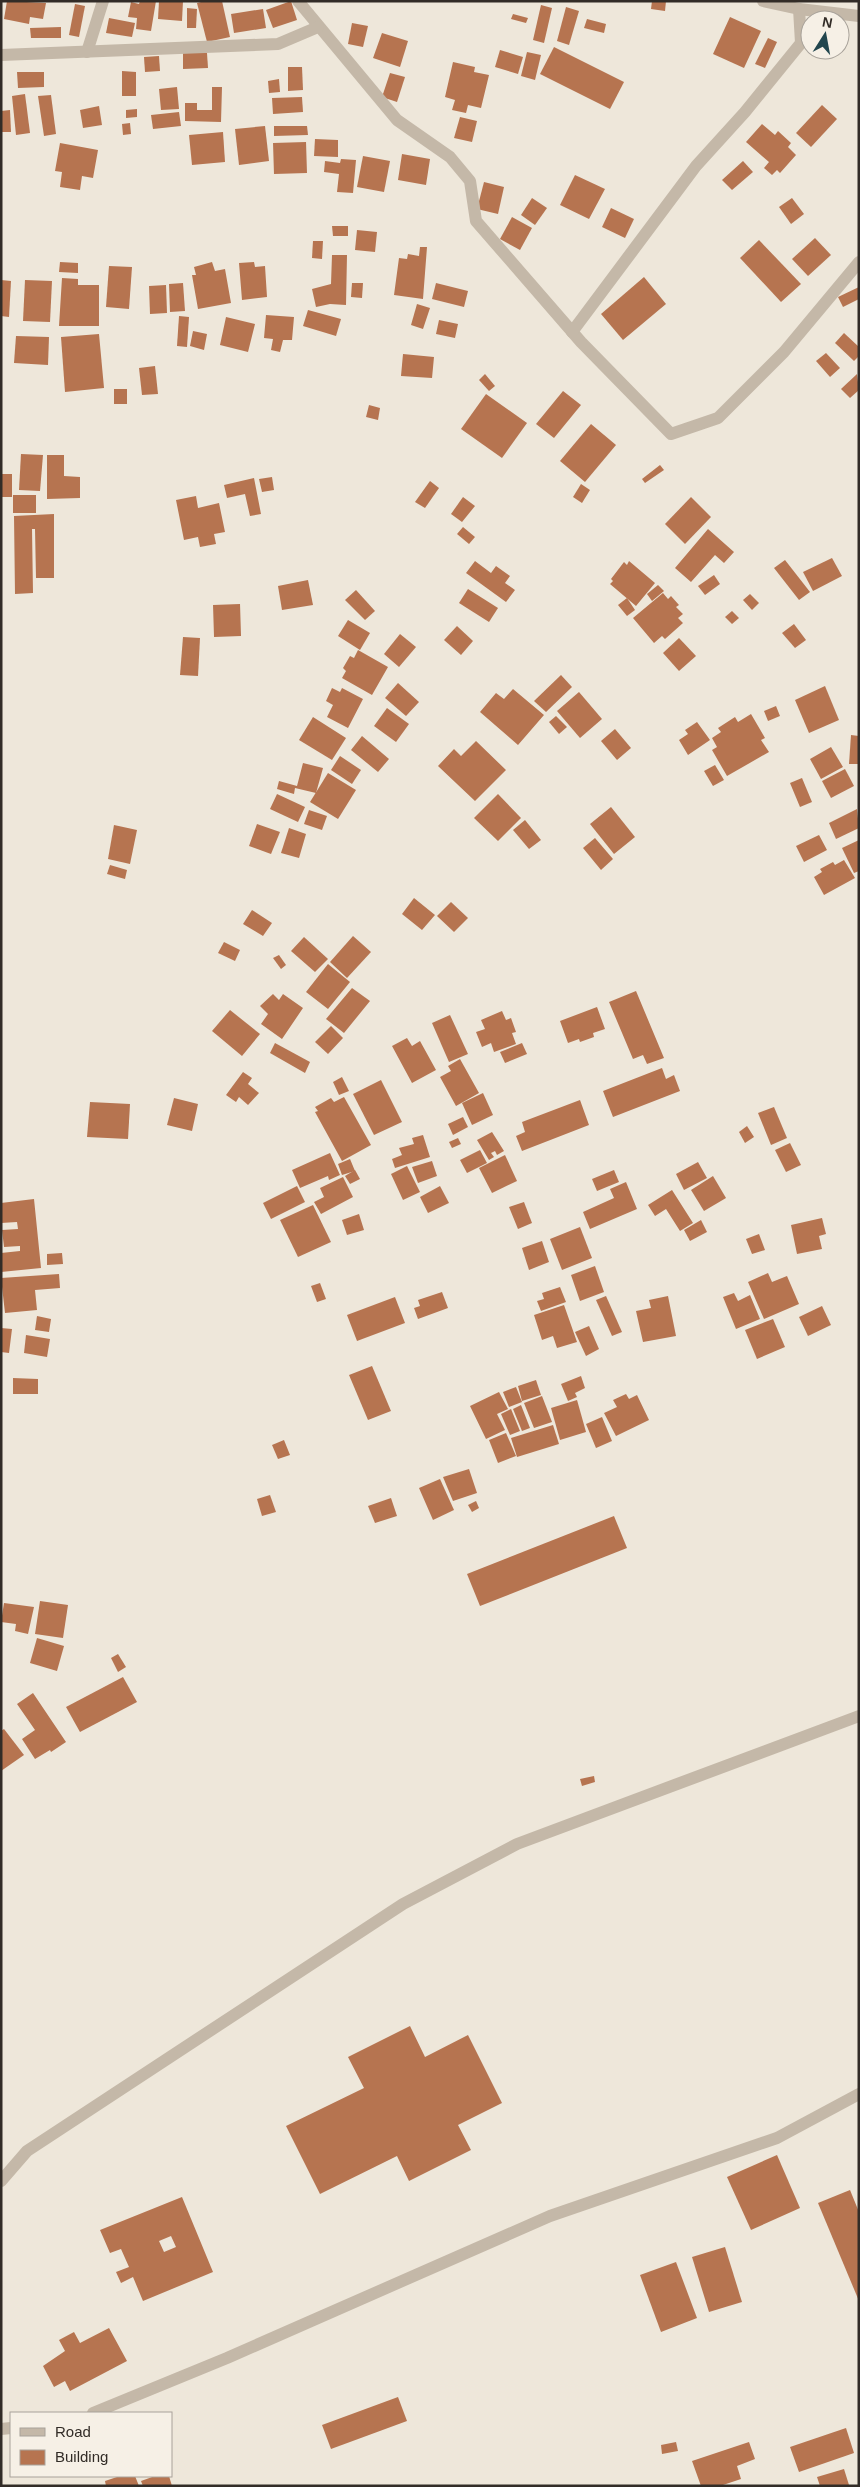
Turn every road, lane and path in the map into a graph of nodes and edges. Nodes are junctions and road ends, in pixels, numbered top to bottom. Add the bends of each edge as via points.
1 (103, 1) edge
2 (298, 1) edge
3 (763, 1) edge
4 (799, 9) junction
5 (859, 16) edge
6 (318, 27) junction
7 (87, 52) junction
8 (1, 55) edge
9 (859, 262) edge
10 (572, 332) junction
11 (859, 1716) edge
12 (859, 2094) edge
13 (1, 2181) edge
14 (95, 2412) edge

1 - 7 street
2 - 6 street
3 - 4 street
4 - 5 street
4 - 10 street via 801,43 696,166
6 - 7 street via 278,44
6 - 10 street via 397,120 450,157 470,181 476,221
7 - 8 street
9 - 10 street via 784,352 718,418 671,434
11 - 13 street via 518,1844 403,1904 28,2152
12 - 14 street via 777,2138 550,2216 228,2358

